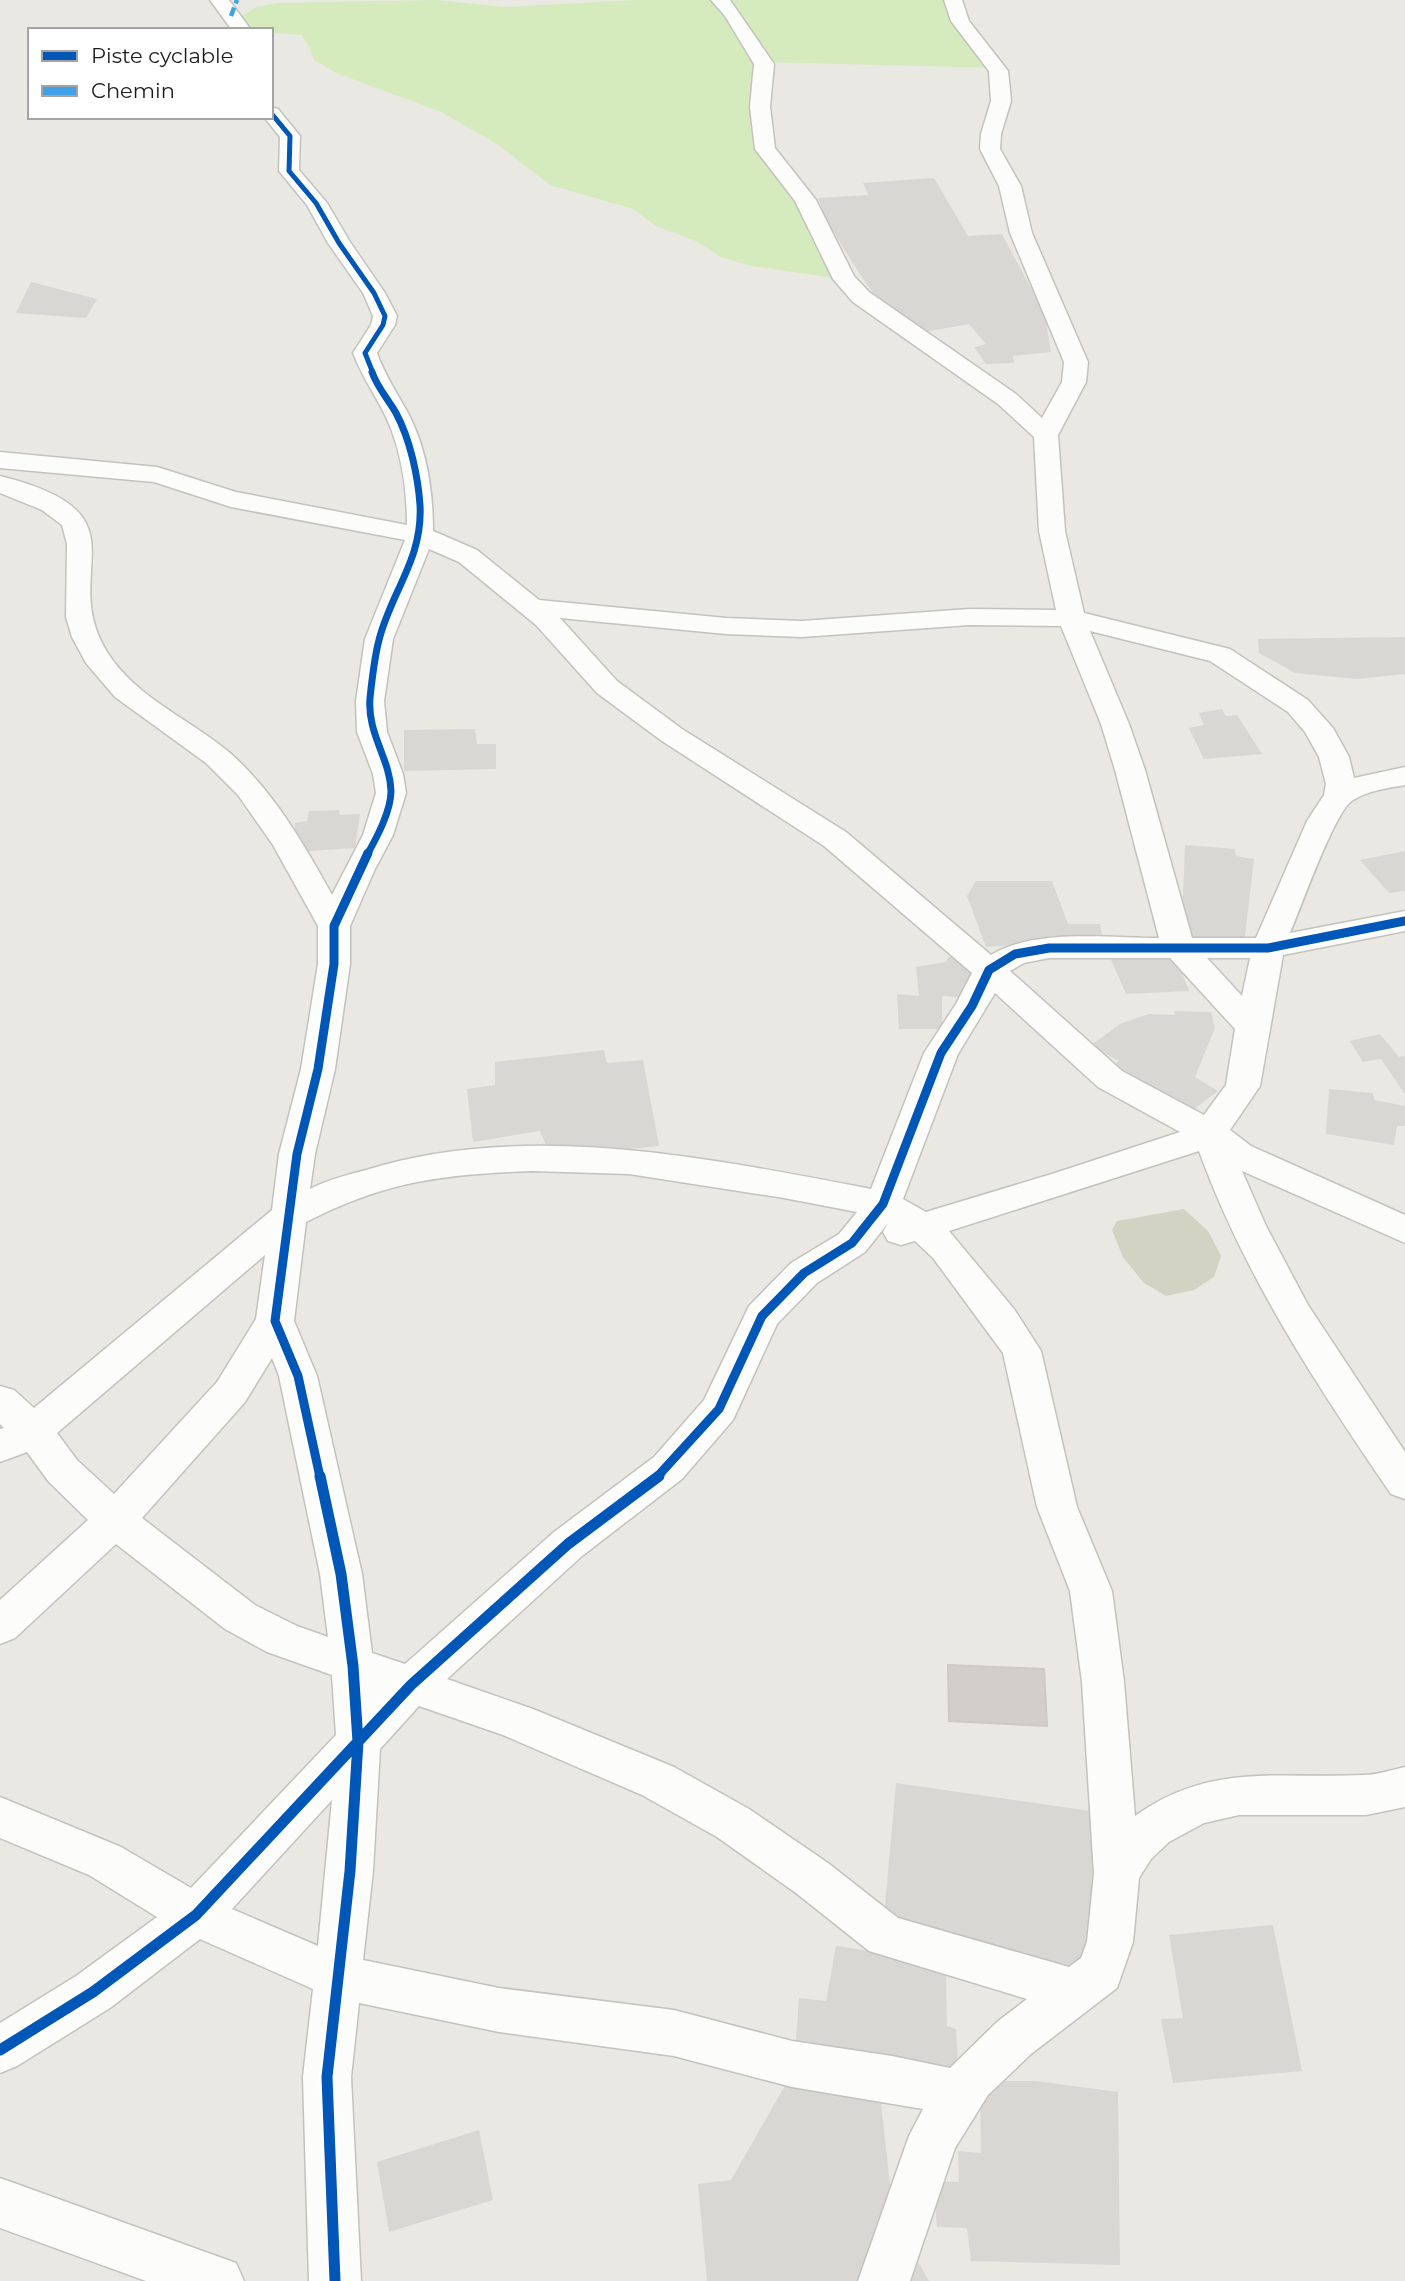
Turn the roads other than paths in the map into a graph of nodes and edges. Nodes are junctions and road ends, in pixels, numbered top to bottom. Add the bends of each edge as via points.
1 (219, 0) edge
2 (720, 0) edge
3 (953, 0) edge
4 (240, 28) edge
5 (273, 115) edge
6 (1046, 435) junction
7 (0, 460) edge
8 (0, 484) edge
9 (420, 535) junction
10 (533, 608) junction
11 (1071, 618) junction
12 (1405, 776) edge
13 (1339, 795) junction
14 (1405, 921) edge
15 (334, 926) junction
16 (1178, 947) junction
17 (1268, 948) junction
18 (989, 970) junction
19 (1254, 1029) junction
20 (1210, 1133) junction
21 (883, 1204) junction
22 (288, 1216) junction
23 (919, 1224) junction
24 (1405, 1230) edge
25 (852, 1243) junction
26 (275, 1321) junction
27 (0, 1401) edge
28 (17, 1439) edge
29 (1405, 1483) edge
30 (116, 1520) junction
31 (0, 1626) edge
32 (353, 1666) junction
33 (411, 1685) junction
34 (358, 1742) junction
35 (1405, 1787) edge
36 (0, 1817) edge
37 (1117, 1874) junction
38 (196, 1915) junction
39 (338, 1977) junction
40 (1075, 1991) junction
41 (0, 2050) edge
42 (961, 2094) junction
43 (0, 2203) edge
44 (218, 2281) edge
45 (335, 2281) edge
46 (884, 2281) edge

1 - 4 street
2 - 6 street via 764,64 763,144 805,201 844,279 861,297 1007,399
3 - 6 street via 961,22 998,71 1003,94 988,142 1010,186 1021,233 1076,362 1074,382
5 - 9 street via 290,136 289,171 316,203 385,316 365,354 408,442 420,503
6 - 11 street via 1052,530
7 - 9 street via 157,475 231,499
8 - 15 street via 69,516 78,533 78,604 83,634 96,658 118,685 219,759 255,794
9 - 10 street via 468,556
9 - 15 street via 379,639 370,701 372,732 388,774 388,808
10 - 11 street via 789,628 969,617
10 - 18 street via 607,687 672,735 835,839
11 - 13 street via 1197,648 1240,665 1298,706 1318,728 1334,757
11 - 16 street via 1130,770
12 - 13 street
13 - 17 street via 1322,821
14 - 17 street
15 - 22 street via 334,964 320,1056
16 - 17 street
16 - 18 street via 1049,948 1015,954
16 - 19 street
17 - 19 street
18 - 20 street via 1110,1079
18 - 21 street via 941,1053
19 - 20 street via 1243,1086
20 - 23 street via 1068,1182
20 - 24 street via 1239,1155
20 - 29 street via 1227,1183 1312,1347
21 - 22 street via 629,1162 532,1159 462,1161 399,1172 332,1193
21 - 23 street
21 - 25 street
22 - 26 street
22 - 28 street
23 - 25 street
23 - 37 street via 946,1249 1022,1351 1057,1507 1091,1591 1103,1682
25 - 33 street via 804,1273 762,1316 719,1409 668,1468 568,1544
26 - 30 street via 230,1392
26 - 32 street via 298,1376 341,1574
27 - 28 street
28 - 30 street via 63,1471
30 - 31 street
30 - 32 street via 240,1617
32 - 33 street
32 - 34 street
33 - 34 street
33 - 40 street via 658,1781 733,1823 885,1936
34 - 38 street
34 - 39 street
35 - 37 street via 1366,1795 1238,1795 1195,1805 1153,1828 1135,1845
36 - 38 street via 105,1861
37 - 40 street via 1110,1942 1100,1972
38 - 39 street
38 - 41 street via 93,1992
39 - 42 street via 499,2010 674,2033 792,2064
39 - 45 street via 327,2077
40 - 42 street via 988,2060
42 - 46 street via 934,2136
43 - 44 street

